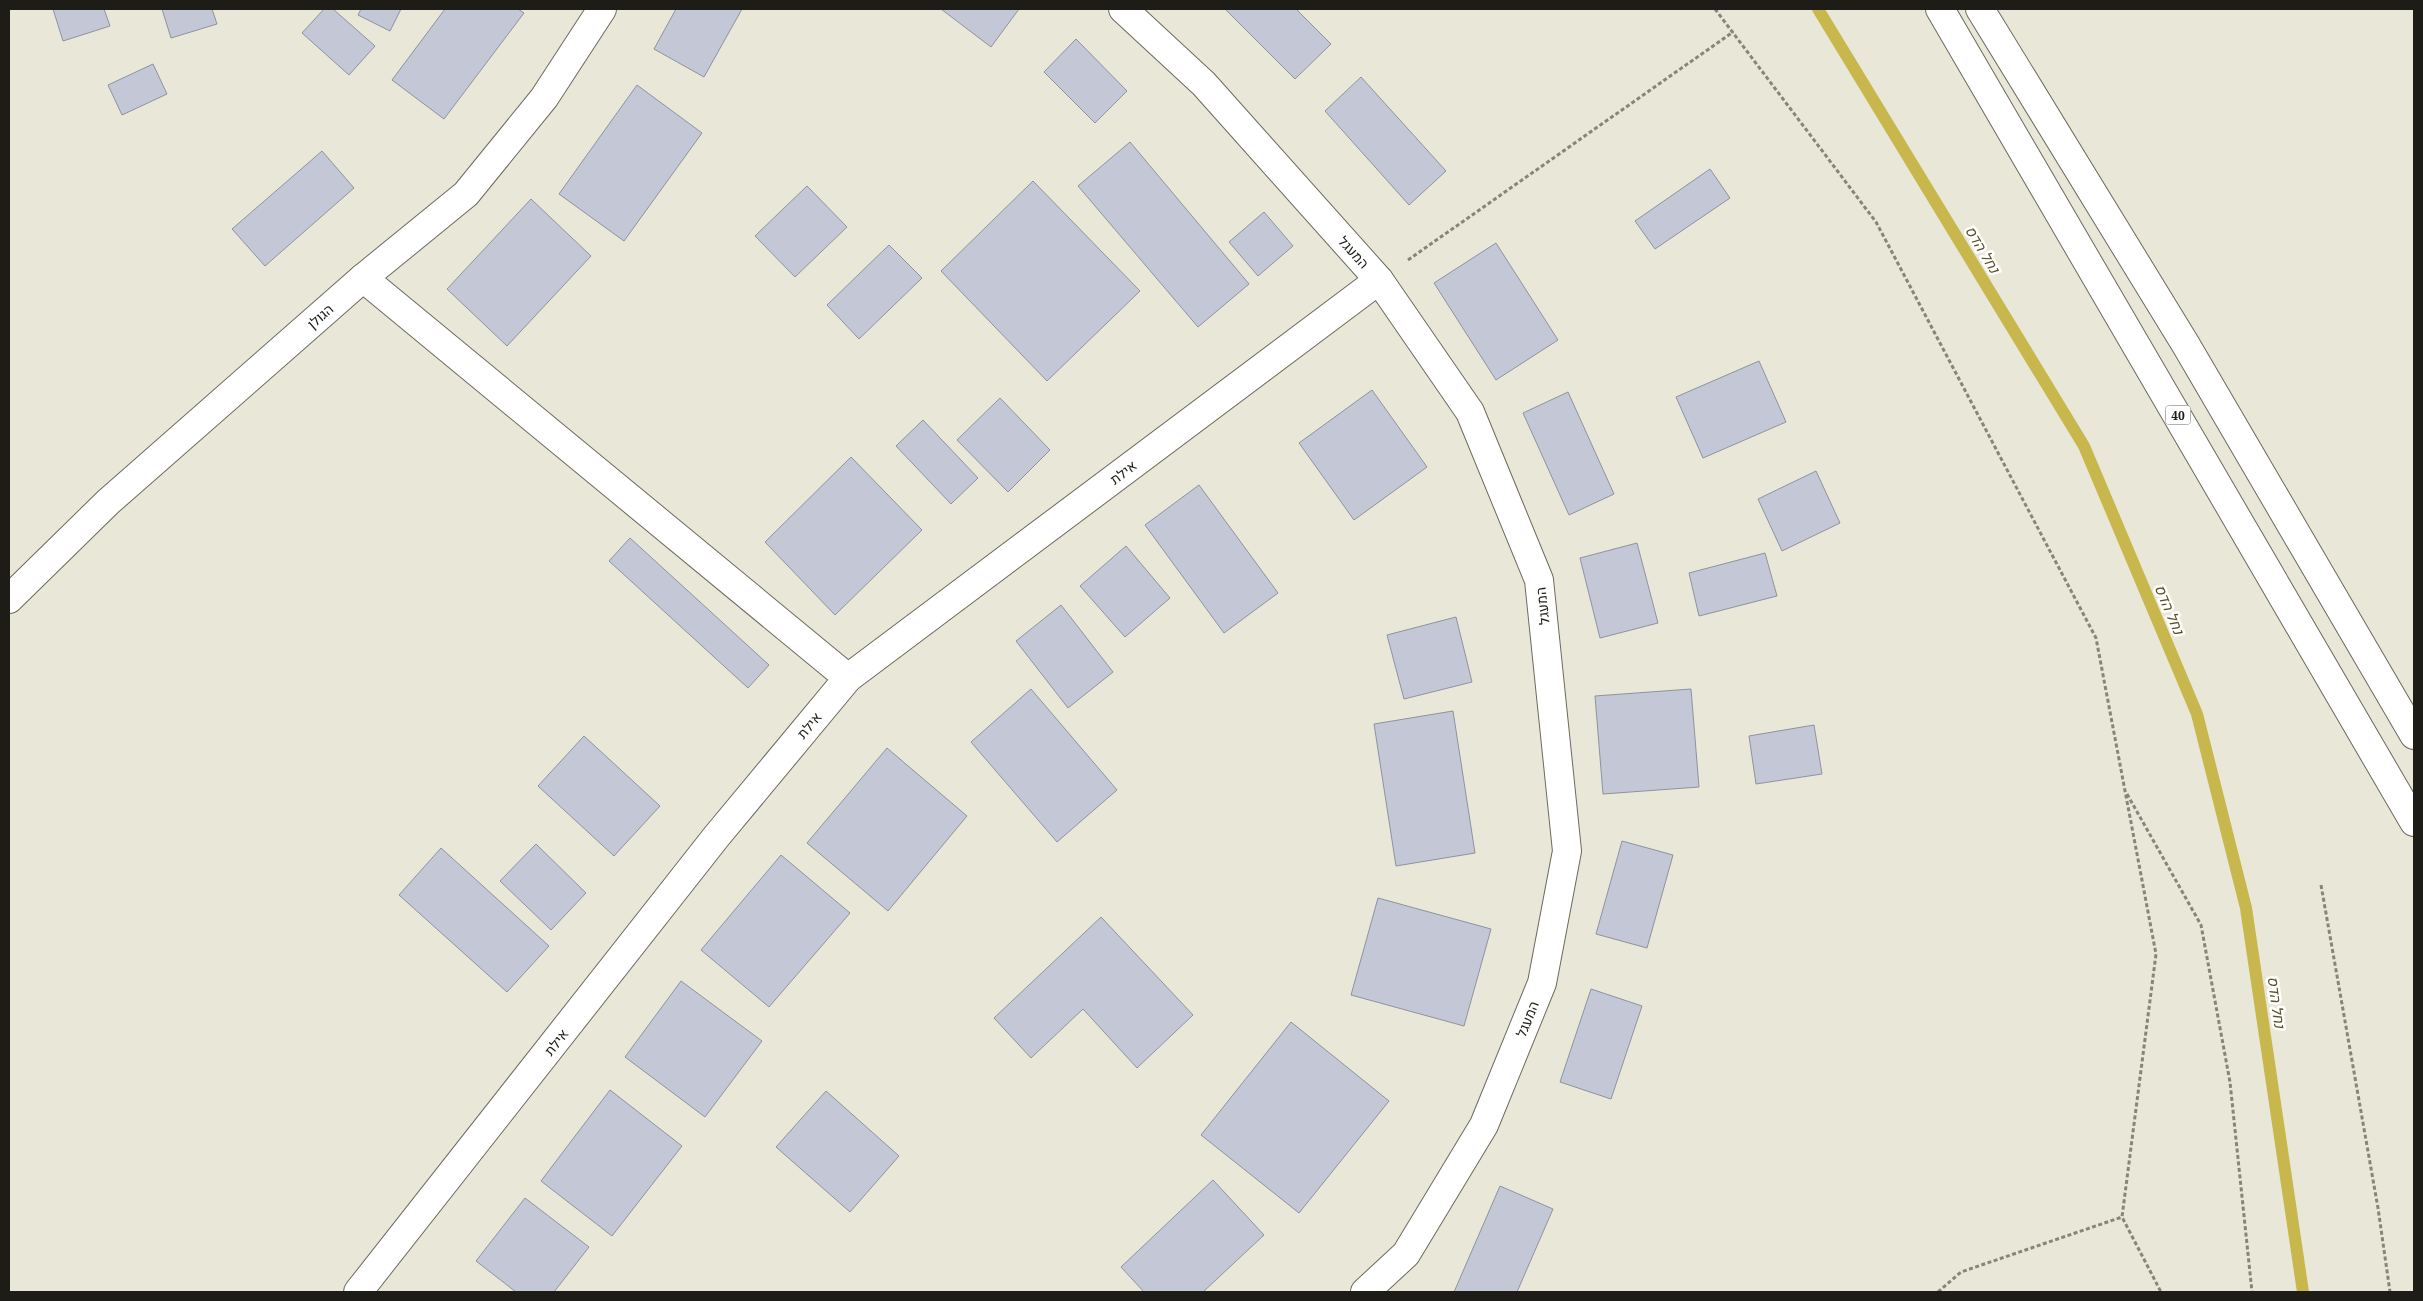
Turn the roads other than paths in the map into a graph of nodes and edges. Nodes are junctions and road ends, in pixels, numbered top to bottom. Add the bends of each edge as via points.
1 (602, 9) edge
2 (1123, 9) edge
3 (1940, 9) edge
4 (1980, 9) edge
5 (363, 278) junction
6 (1379, 280) junction
7 (9, 599) edge
8 (848, 678) junction
9 (2414, 735) edge
10 (2414, 822) edge
11 (358, 1292) edge
12 (1365, 1292) edge

1 - 5 main road, הגולן via 544,98 466,194
2 - 6 main road, המעגל via 1204,84
3 - 10 main road, 40
4 - 9 main road via 2186,345
5 - 7 main road, הגולן via 108,502
5 - 8 main road
6 - 8 main road, אילת
6 - 12 main road, המעגל via 1470,412 1539,580 1567,851 1542,983 1484,1125 1406,1254
8 - 11 main road, אילת via 716,837

